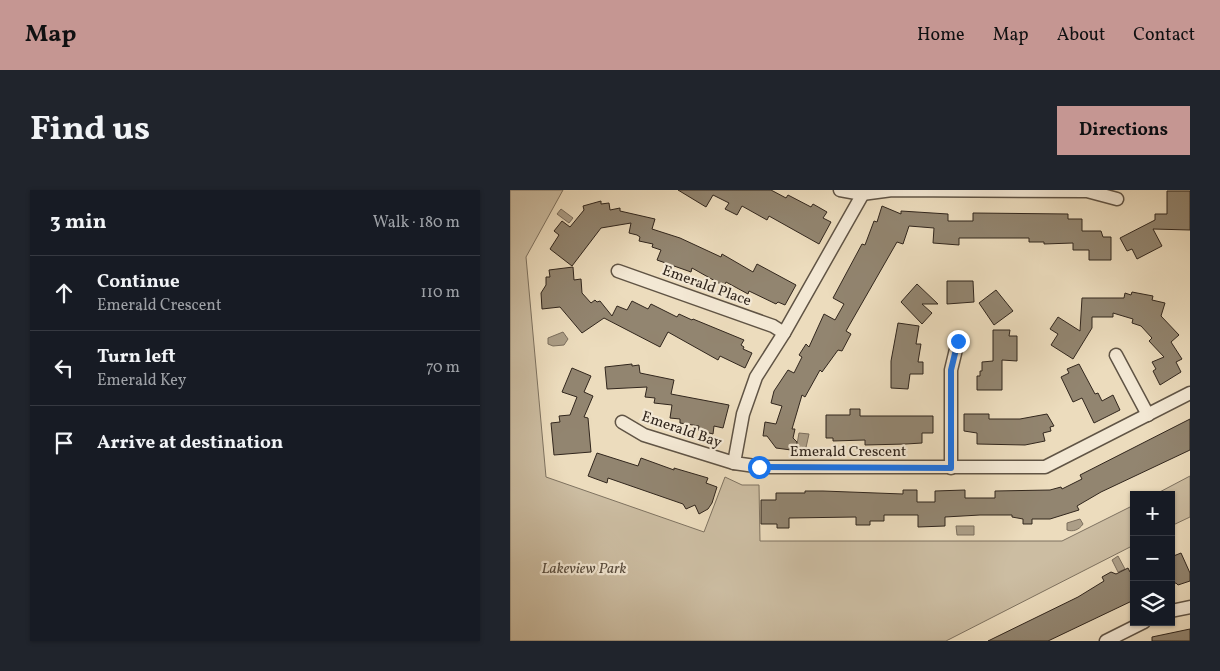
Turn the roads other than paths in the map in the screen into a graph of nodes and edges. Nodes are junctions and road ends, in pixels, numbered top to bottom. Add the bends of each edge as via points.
1 (840, 190) edge
2 (863, 192) edge
3 (1117, 199) dead end
4 (618, 270) dead end
5 (784, 333) junction
6 (958, 341) dead end
7 (1116, 354) dead end
8 (1190, 393) edge
9 (1148, 415) junction
10 (622, 422) dead end
11 (734, 463) junction
12 (951, 468) junction
13 (1190, 607) edge
14 (1175, 610) edge
15 (1136, 626) edge
16 (1106, 641) edge

1 - 2 street
2 - 3 street via 1087,191
2 - 5 street
4 - 5 street, Emerald Place via 773,326
5 - 11 street via 756,377 743,414
6 - 12 street via 951,370
7 - 9 street
8 - 9 street, Emerald Crescent
9 - 12 street, Emerald Crescent via 1046,467
10 - 11 street, Emerald Bay via 644,435
11 - 12 street, Emerald Crescent via 762,467
13 - 14 street
15 - 16 street

